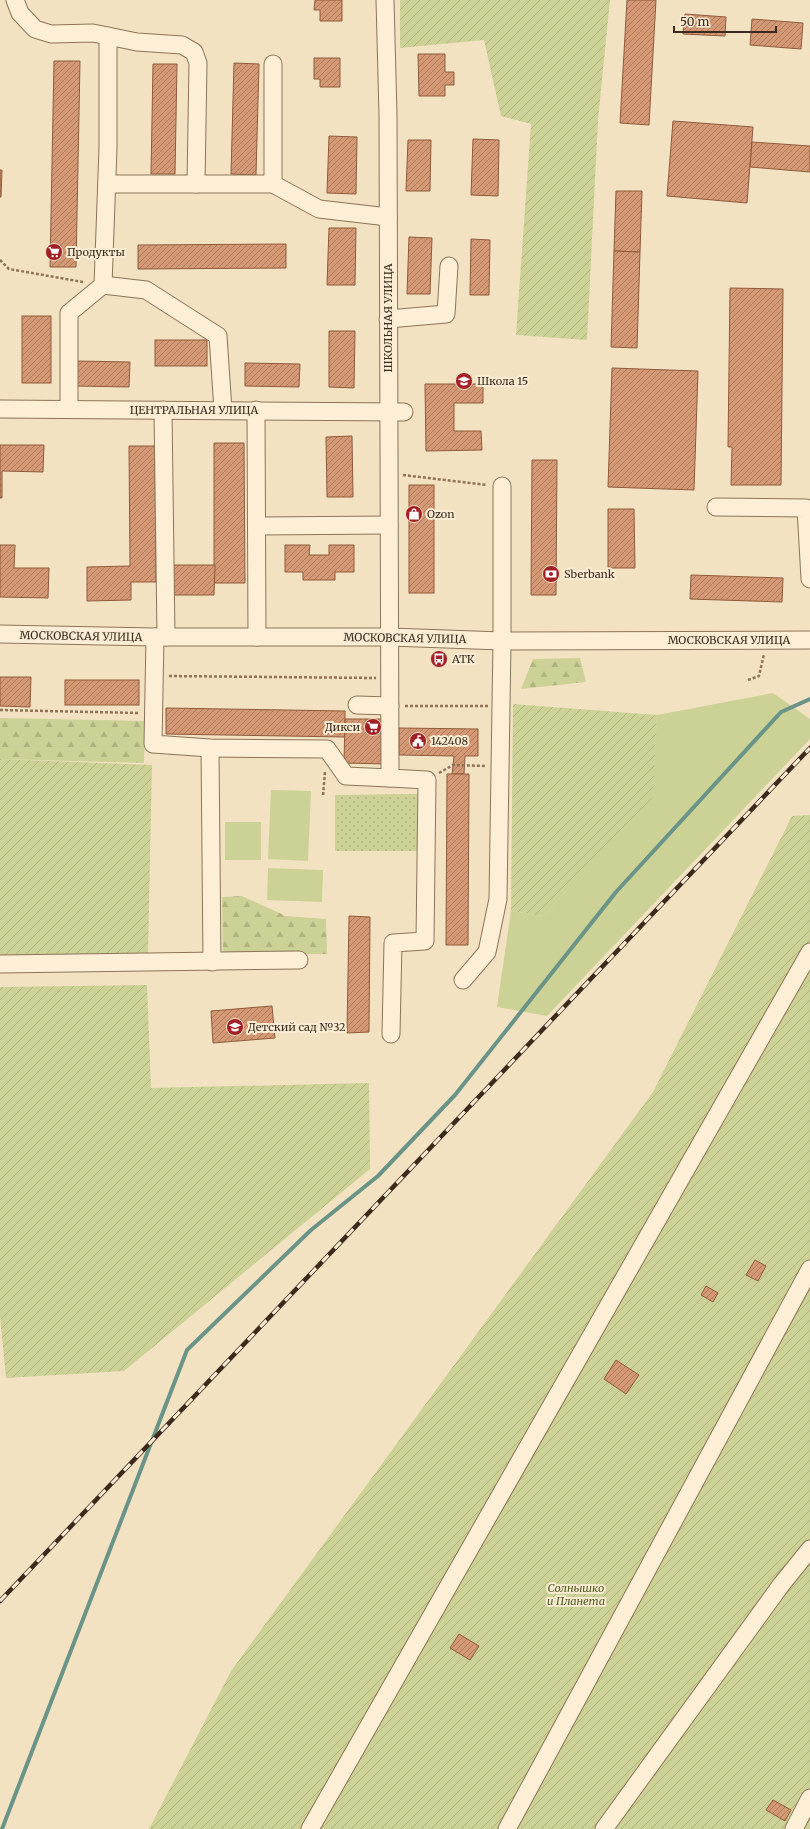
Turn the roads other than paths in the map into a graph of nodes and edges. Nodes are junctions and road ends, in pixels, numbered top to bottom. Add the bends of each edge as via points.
1 (15, 0) edge
2 (385, 0) edge
3 (108, 36) junction
4 (273, 64) dead end
5 (107, 184) junction
6 (196, 184) junction
7 (273, 184) junction
8 (388, 217) junction
9 (449, 266) dead end
10 (103, 285) junction
11 (388, 319) junction
12 (0, 409) edge
13 (69, 409) junction
14 (163, 410) junction
15 (222, 410) junction
16 (256, 410) junction
17 (396, 411) junction
18 (502, 486) road end
19 (716, 507) dead end
20 (389, 525) junction
21 (258, 526) junction
22 (810, 579) edge
23 (0, 634) edge
24 (161, 637) junction
25 (257, 637) junction
26 (390, 637) junction
27 (810, 640) edge
28 (502, 641) junction
29 (357, 705) dead end
30 (390, 706) junction
31 (210, 748) junction
32 (390, 778) junction
33 (810, 952) edge
34 (299, 960) dead end
35 (212, 962) junction
36 (0, 964) edge
37 (463, 980) dead end
38 (392, 1034) dead end
39 (810, 1269) edge
40 (810, 1549) edge
41 (810, 1798) edge
42 (310, 1829) edge
43 (507, 1829) edge
44 (604, 1829) edge
45 (794, 1829) edge

1 - 3 street via 20,13 36,29 51,34
2 - 8 street, ШКОЛЬНАЯ УЛИЦА
3 - 5 street
3 - 6 street via 137,42 182,45 194,52 198,63
4 - 7 street
5 - 6 street
5 - 10 street
6 - 7 street
7 - 8 street via 319,210
8 - 11 street, ШКОЛЬНАЯ УЛИЦА
9 - 11 street via 446,314
10 - 13 street via 69,313
10 - 15 street via 146,290 218,336
11 - 17 street, ШКОЛЬНАЯ УЛИЦА
12 - 13 street, ЦЕНТРАЛЬНАЯ УЛИЦА
13 - 14 street, ЦЕНТРАЛЬНАЯ УЛИЦА
14 - 15 street, ЦЕНТРАЛЬНАЯ УЛИЦА
14 - 24 street
15 - 16 street, ЦЕНТРАЛЬНАЯ УЛИЦА
16 - 17 street, ЦЕНТРАЛЬНАЯ УЛИЦА
16 - 21 street
17 - 20 street, ШКОЛЬНАЯ УЛИЦА via 389,473
18 - 28 street
19 - 22 street via 806,508
20 - 21 street
20 - 26 street, ШКОЛЬНАЯ УЛИЦА
21 - 25 street
23 - 24 street, МОСКОВСКАЯ УЛИЦА
24 - 25 street, МОСКОВСКАЯ УЛИЦА
24 - 31 street via 154,676 153,744
25 - 26 street, МОСКОВСКАЯ УЛИЦА
26 - 28 street, МОСКОВСКАЯ УЛИЦА
26 - 30 street, ШКОЛЬНАЯ УЛИЦА
27 - 28 street, МОСКОВСКАЯ УЛИЦА
28 - 37 street via 498,899 487,952
29 - 30 street
30 - 32 street, ШКОЛЬНАЯ УЛИЦА
31 - 32 street via 327,749 346,776
31 - 35 street
32 - 38 street via 427,780 425,941 394,943
33 - 42 street
34 - 35 street
35 - 36 street
39 - 43 street
40 - 44 street via 781,1585
41 - 45 street

